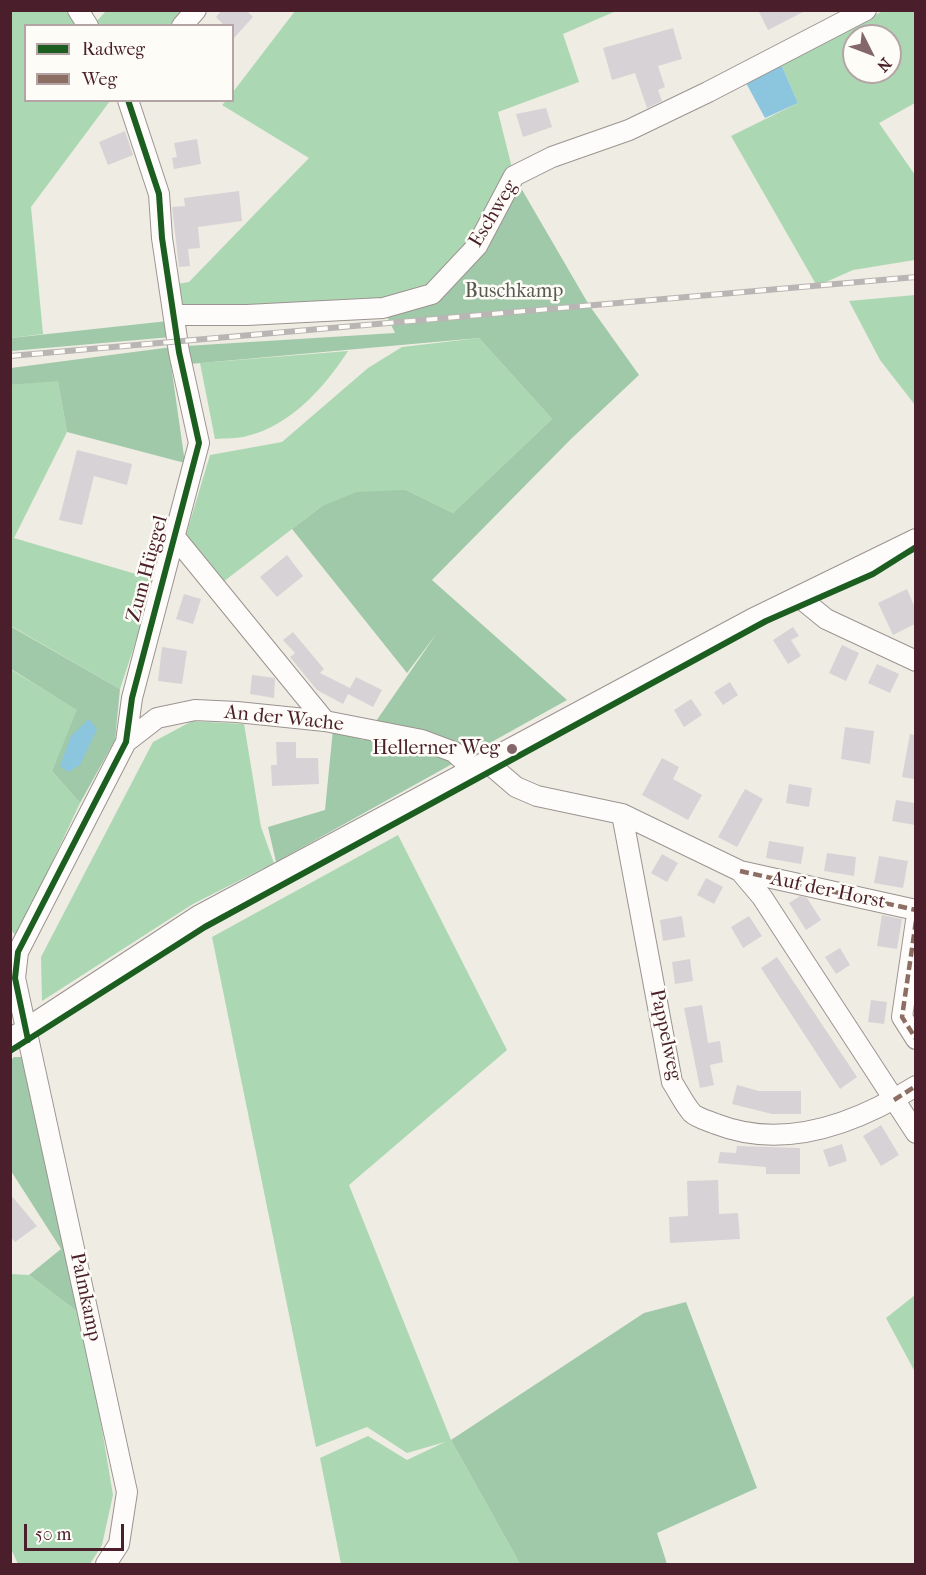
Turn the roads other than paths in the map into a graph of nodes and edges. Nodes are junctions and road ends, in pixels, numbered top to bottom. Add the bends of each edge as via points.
1 (78, 10) edge
2 (196, 10) edge
3 (866, 10) edge
4 (86, 24) edge
5 (184, 24) edge
6 (129, 102) edge
7 (175, 315) junction
8 (174, 536) junction
9 (915, 539) edge
10 (799, 597) junction
11 (915, 661) edge
12 (157, 718) joint
13 (325, 721) junction
14 (126, 742) junction
15 (481, 767) junction
16 (622, 814) junction
17 (740, 872) junction
18 (915, 910) edge
19 (915, 921) edge
20 (18, 1033) edge
21 (915, 1039) edge
22 (915, 1086) edge
23 (894, 1100) junction
24 (915, 1133) edge
25 (106, 1564) edge

1 - 4 street
2 - 5 street
3 - 7 street, Eschweg via 629,130 552,157 514,176 477,246 432,294 383,308
6 - 7 street, Zum Hüggel via 159,194
7 - 8 street, Zum Hüggel via 199,443
8 - 13 street, Zum Hüggel
8 - 14 street, Zum Hüggel via 132,698
9 - 10 street
10 - 11 street via 826,619
10 - 15 street
12 - 13 street, An der Wache via 195,710
12 - 14 street, Zum Hüggel
13 - 15 street, An der Wache via 422,740
14 - 20 street, Zum Hüggel via 18,951
15 - 16 street via 537,796
15 - 20 street via 198,916
16 - 17 street
16 - 23 street, Pappelweg via 672,1082 693,1114 729,1128 779,1134 815,1132 856,1119
17 - 18 street, Auf der Horst
17 - 23 street via 762,897
19 - 21 street via 902,1017
20 - 25 street, Palmkamp via 127,1492 118,1544
22 - 23 street, Pappelweg
23 - 24 street

